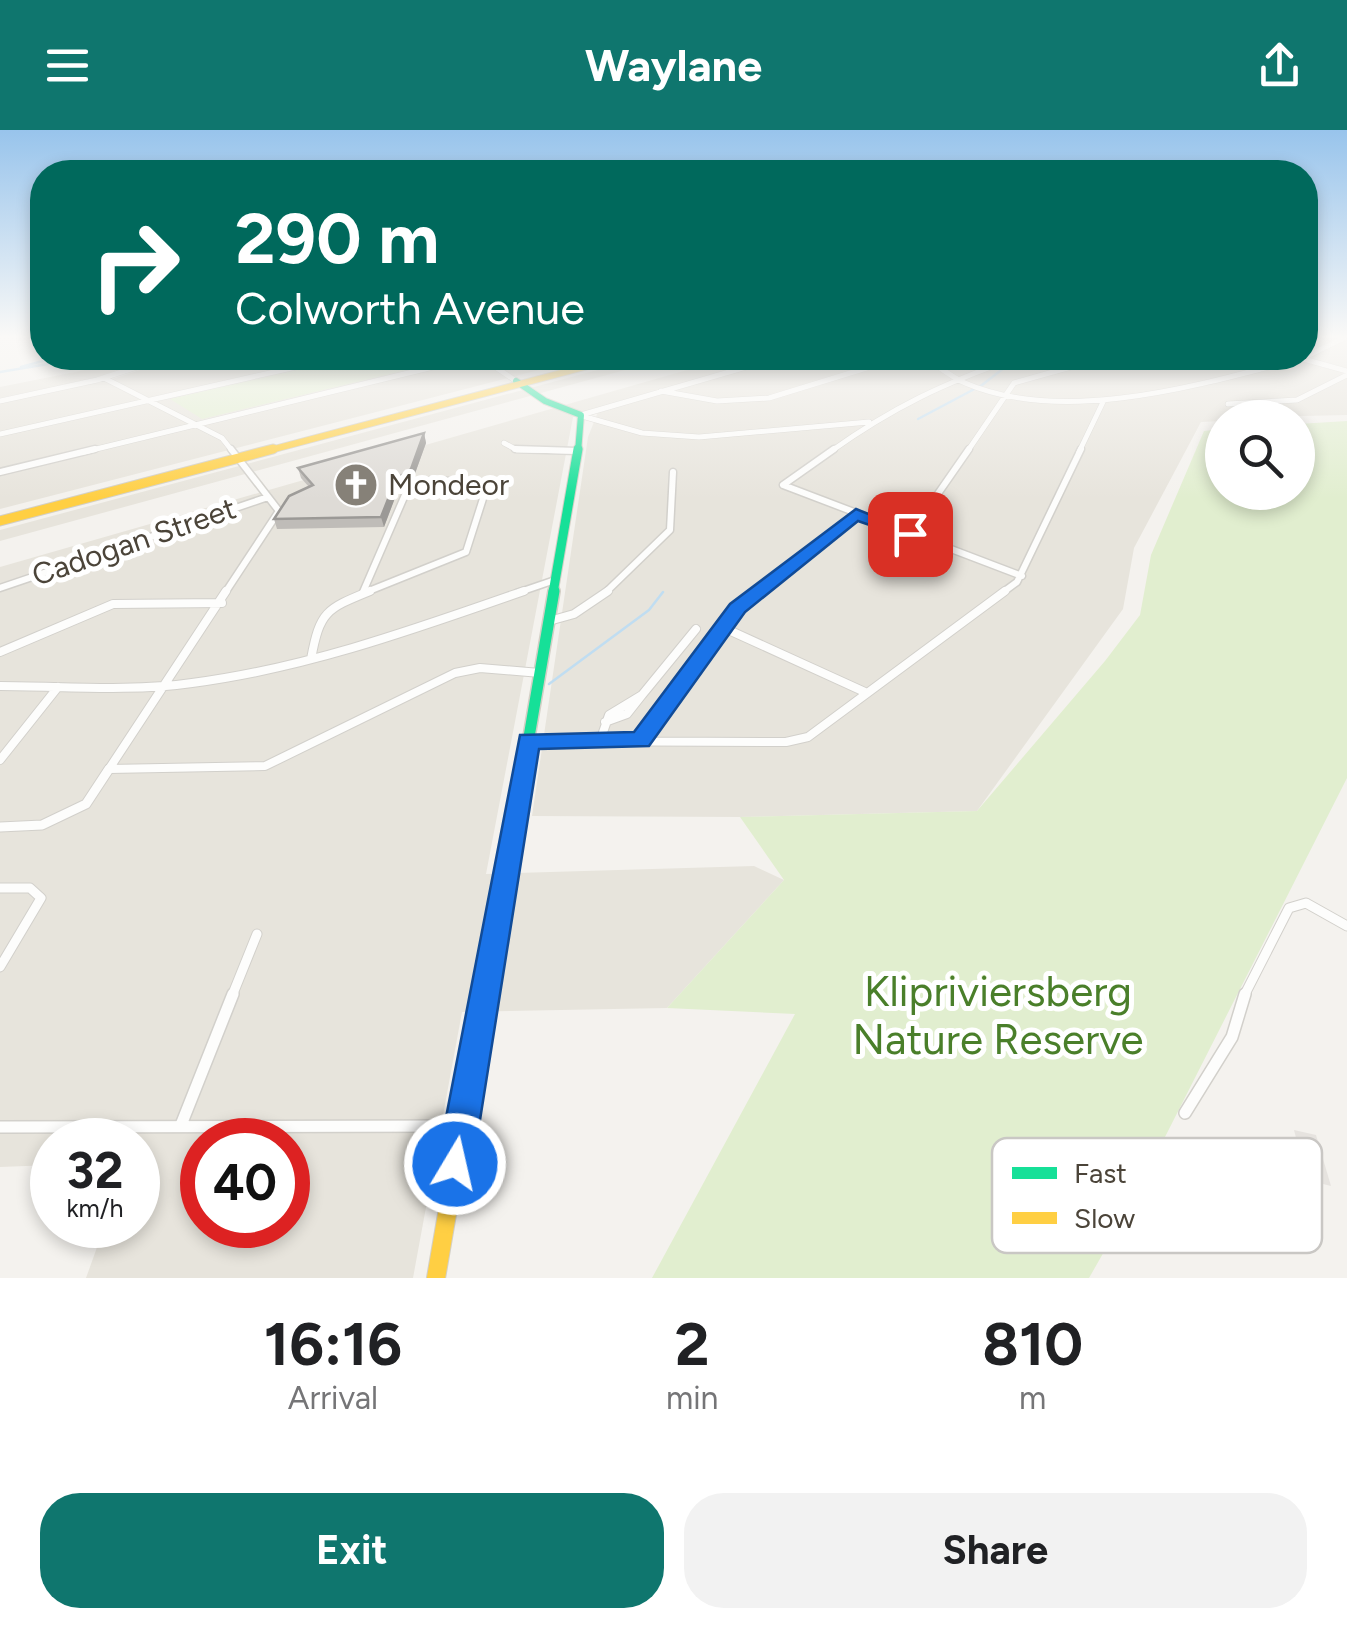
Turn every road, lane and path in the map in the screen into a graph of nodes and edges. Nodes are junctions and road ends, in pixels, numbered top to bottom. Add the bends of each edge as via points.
1 (43, 392) edge
2 (131, 392) edge
3 (186, 392) edge
4 (331, 392) edge
5 (482, 392) edge
6 (532, 392) edge
7 (659, 392) edge
8 (664, 392) edge
9 (791, 392) edge
10 (929, 392) edge
11 (990, 392) edge
12 (1009, 392) edge
13 (1149, 392) edge
14 (1005, 396) junction
15 (148, 400) junction
16 (1104, 400) junction
17 (0, 401) edge
18 (581, 415) junction
19 (872, 422) junction
20 (196, 424) junction
21 (0, 434) edge
22 (504, 443) dead end
23 (577, 452) junction
24 (237, 456) junction
25 (0, 472) edge
26 (673, 472) dead end
27 (268, 497) junction
28 (856, 514) junction
29 (0, 519) edge
30 (910, 534) junction
31 (1022, 576) junction
32 (556, 580) junction
33 (0, 588) edge
34 (364, 592) junction
35 (222, 603) junction
36 (549, 620) junction
37 (722, 627) junction
38 (696, 629) dead end
39 (0, 652) edge
40 (310, 659) junction
41 (540, 673) junction
42 (0, 686) edge
43 (58, 686) junction
44 (165, 687) junction
45 (866, 692) junction
46 (641, 740) junction
47 (528, 741) junction
48 (600, 741) junction
49 (0, 760) edge
50 (110, 769) junction
51 (0, 827) edge
52 (0, 888) edge
53 (1347, 926) edge
54 (257, 934) dead end
55 (0, 968) edge
56 (1185, 1113) dead end
57 (184, 1118) edge
58 (180, 1125) edge
59 (310, 1125) edge
60 (461, 1126) junction
61 (0, 1128) edge
62 (436, 1278) edge

1 - 17 street
2 - 15 street
3 - 15 street
4 - 20 street
5 - 24 street
6 - 18 street
7 - 18 street
8 - 9 street via 722,402
10 - 19 street
11 - 14 street
12 - 14 street
13 - 16 street
14 - 16 street
14 - 30 street
15 - 20 street
15 - 21 street
16 - 31 street
18 - 19 street via 641,432 692,435
18 - 23 street
19 - 28 street via 783,486
20 - 24 street
20 - 25 street
22 - 23 street via 517,450
23 - 32 street
24 - 27 street
24 - 29 street
26 - 36 street via 672,528 611,589 570,616
27 - 33 street, Cadogan Street
27 - 35 street via 278,514
28 - 30 street
28 - 37 street
30 - 31 street
31 - 45 street
32 - 36 street
32 - 40 street
34 - 34 street via 468,550 488,483 421,482 406,491
34 - 40 street via 322,614
35 - 39 street via 113,604
35 - 44 street
36 - 41 street
37 - 45 street
37 - 46 street
38 - 48 street via 628,714 605,722
40 - 44 street
41 - 47 street
41 - 50 street via 455,672 265,766
42 - 43 street
43 - 44 street
43 - 49 street
44 - 50 street
45 - 46 street via 797,741
46 - 48 street
47 - 48 street
47 - 60 street
50 - 51 street via 77,811 42,825
52 - 55 street via 30,888 41,898
53 - 56 street via 1306,904 1288,908 1247,987 1232,1037
54 - 57 street
58 - 61 street
59 - 60 street
60 - 62 street

